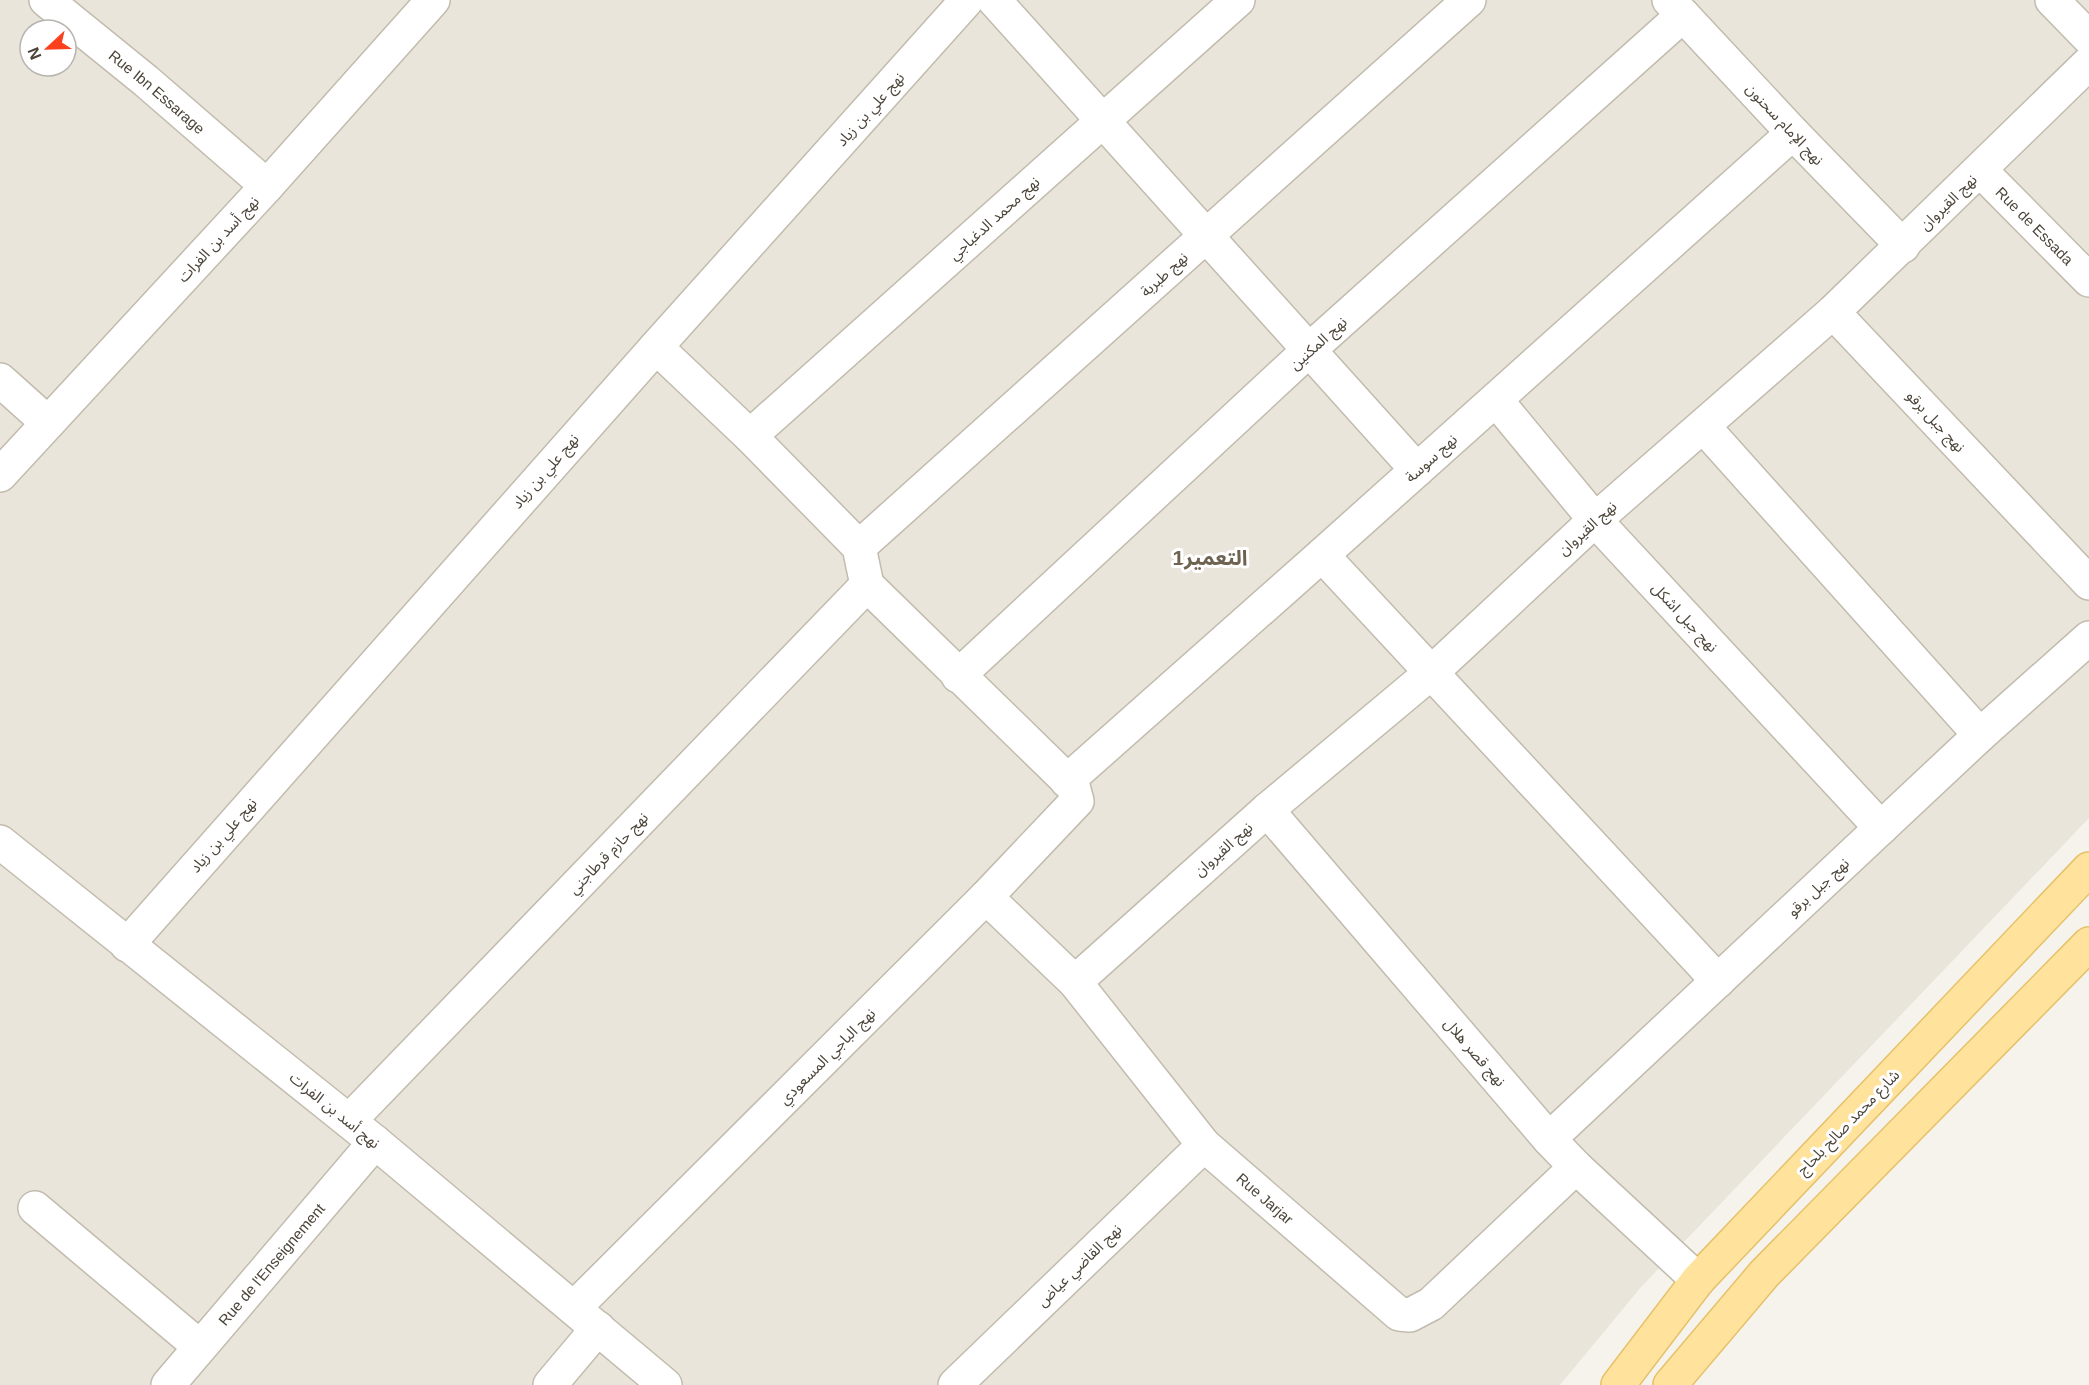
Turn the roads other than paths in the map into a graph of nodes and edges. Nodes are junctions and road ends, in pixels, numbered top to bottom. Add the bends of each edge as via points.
1 (46, 0) edge
2 (433, 0) edge
3 (967, 0) edge
4 (994, 0) edge
5 (1238, 0) edge
6 (1469, 0) edge
7 (2052, 0) edge
8 (1676, 7) edge
9 (2089, 38) edge
10 (2089, 63) edge
11 (1102, 121) junction
12 (1793, 133) junction
13 (1980, 170) junction
14 (267, 186) junction
15 (1206, 236) junction
16 (1903, 246) junction
17 (2089, 280) edge
18 (1833, 312) junction
19 (656, 347) junction
20 (1309, 350) junction
21 (0, 380) edge
22 (1496, 400) junction
23 (48, 423) junction
24 (1703, 426) junction
25 (750, 436) junction
26 (1417, 470) junction
27 (0, 475) edge
28 (1595, 520) junction
29 (859, 547) junction
30 (1323, 555) junction
31 (2089, 583) edge
32 (867, 585) junction
33 (2089, 638) edge
34 (1431, 672) junction
35 (958, 676) junction
36 (1980, 735) junction
37 (1072, 791) junction
38 (1267, 810) junction
39 (1881, 828) junction
40 (0, 842) edge
41 (2089, 868) edge
42 (987, 897) junction
43 (2089, 944) edge
44 (127, 945) junction
45 (1718, 981) junction
46 (1075, 982) junction
47 (349, 1121) junction
48 (1549, 1139) junction
49 (375, 1142) junction
50 (1204, 1144) junction
51 (1576, 1167) junction
52 (34, 1208) dead end
53 (1698, 1280) junction
54 (574, 1308) junction
55 (598, 1328) junction
56 (200, 1347) junction
57 (168, 1385) edge
58 (550, 1385) edge
59 (665, 1385) edge
60 (955, 1385) edge
61 (1618, 1385) edge
62 (1670, 1385) edge

1 - 14 street, Rue Ibn Essarage
2 - 14 street, نهج أسد بن الفرات
3 - 19 street, نهج علي بن زياد
4 - 11 street
5 - 11 street, نهج محمد الدغباجي
6 - 15 street, نهج طبربة
7 - 9 street
8 - 12 street, نهج الإمام سحنون
8 - 20 street, نهج المكنين
10 - 13 street, نهج القيروان
11 - 15 street
11 - 25 street, نهج محمد الدغباجي
12 - 16 street, نهج الإمام سحنون
12 - 22 street, نهج سوسة
13 - 16 street, نهج القيروان
13 - 17 street, Rue de Essada
14 - 23 street, نهج أسد بن الفرات
15 - 20 street
15 - 29 street, نهج طبربة
16 - 18 street, نهج القيروان
18 - 24 street, نهج القيروان
18 - 31 street, نهج جبل برقو
19 - 25 street
19 - 44 street, نهج علي بن زياد
20 - 26 street
20 - 35 street, نهج المكنين
21 - 23 street
22 - 26 street, نهج سوسة
22 - 28 street, نهج جبل اشكل
23 - 27 street, نهج أسد بن الفرات
24 - 28 street, نهج القيروان
24 - 36 street
25 - 29 street
26 - 30 street, نهج سوسة
28 - 34 street, نهج القيروان
28 - 39 street, نهج جبل اشكل
29 - 32 street
30 - 34 street
30 - 37 street, نهج سوسة
32 - 35 street
32 - 47 street, نهج حازم قرطاجني
33 - 36 street, نهج جبل برقو
34 - 38 street, نهج القيروان
34 - 45 street
35 - 37 street
36 - 39 street, نهج جبل برقو
37 - 42 street, نهج الباجي المسعودي
38 - 46 street, نهج القيروان
38 - 48 street, نهج قصر هلال
39 - 45 street, نهج جبل برقو
40 - 44 street, نهج أسد بن الفرات
41 - 53 main road, شارع محمد صالح بلحاج
42 - 46 street, Rue Jarjar
42 - 54 street, نهج الباجي المسعودي
43 - 62 main road via 1764,1274
44 - 47 street, نهج أسد بن الفرات
45 - 48 street, نهج جبل برقو
46 - 50 street, Rue Jarjar
47 - 49 street, نهج أسد بن الفرات
48 - 51 street, نهج قصر هلال
49 - 54 street, نهج أسد بن الفرات
49 - 56 street, Rue de l'Enseignement
50 - 51 street, Rue Jarjar via 1399,1314 1410,1315 1431,1304
50 - 60 street, نهج القاضي عياض
51 - 53 street, نهج قصر هلال
52 - 56 street
53 - 61 main road, شارع محمد صالح بلحاج
54 - 55 street, نهج أسد بن الفرات
55 - 58 street
55 - 59 street, نهج أسد بن الفرات
56 - 57 street, Rue de l'Enseignement

